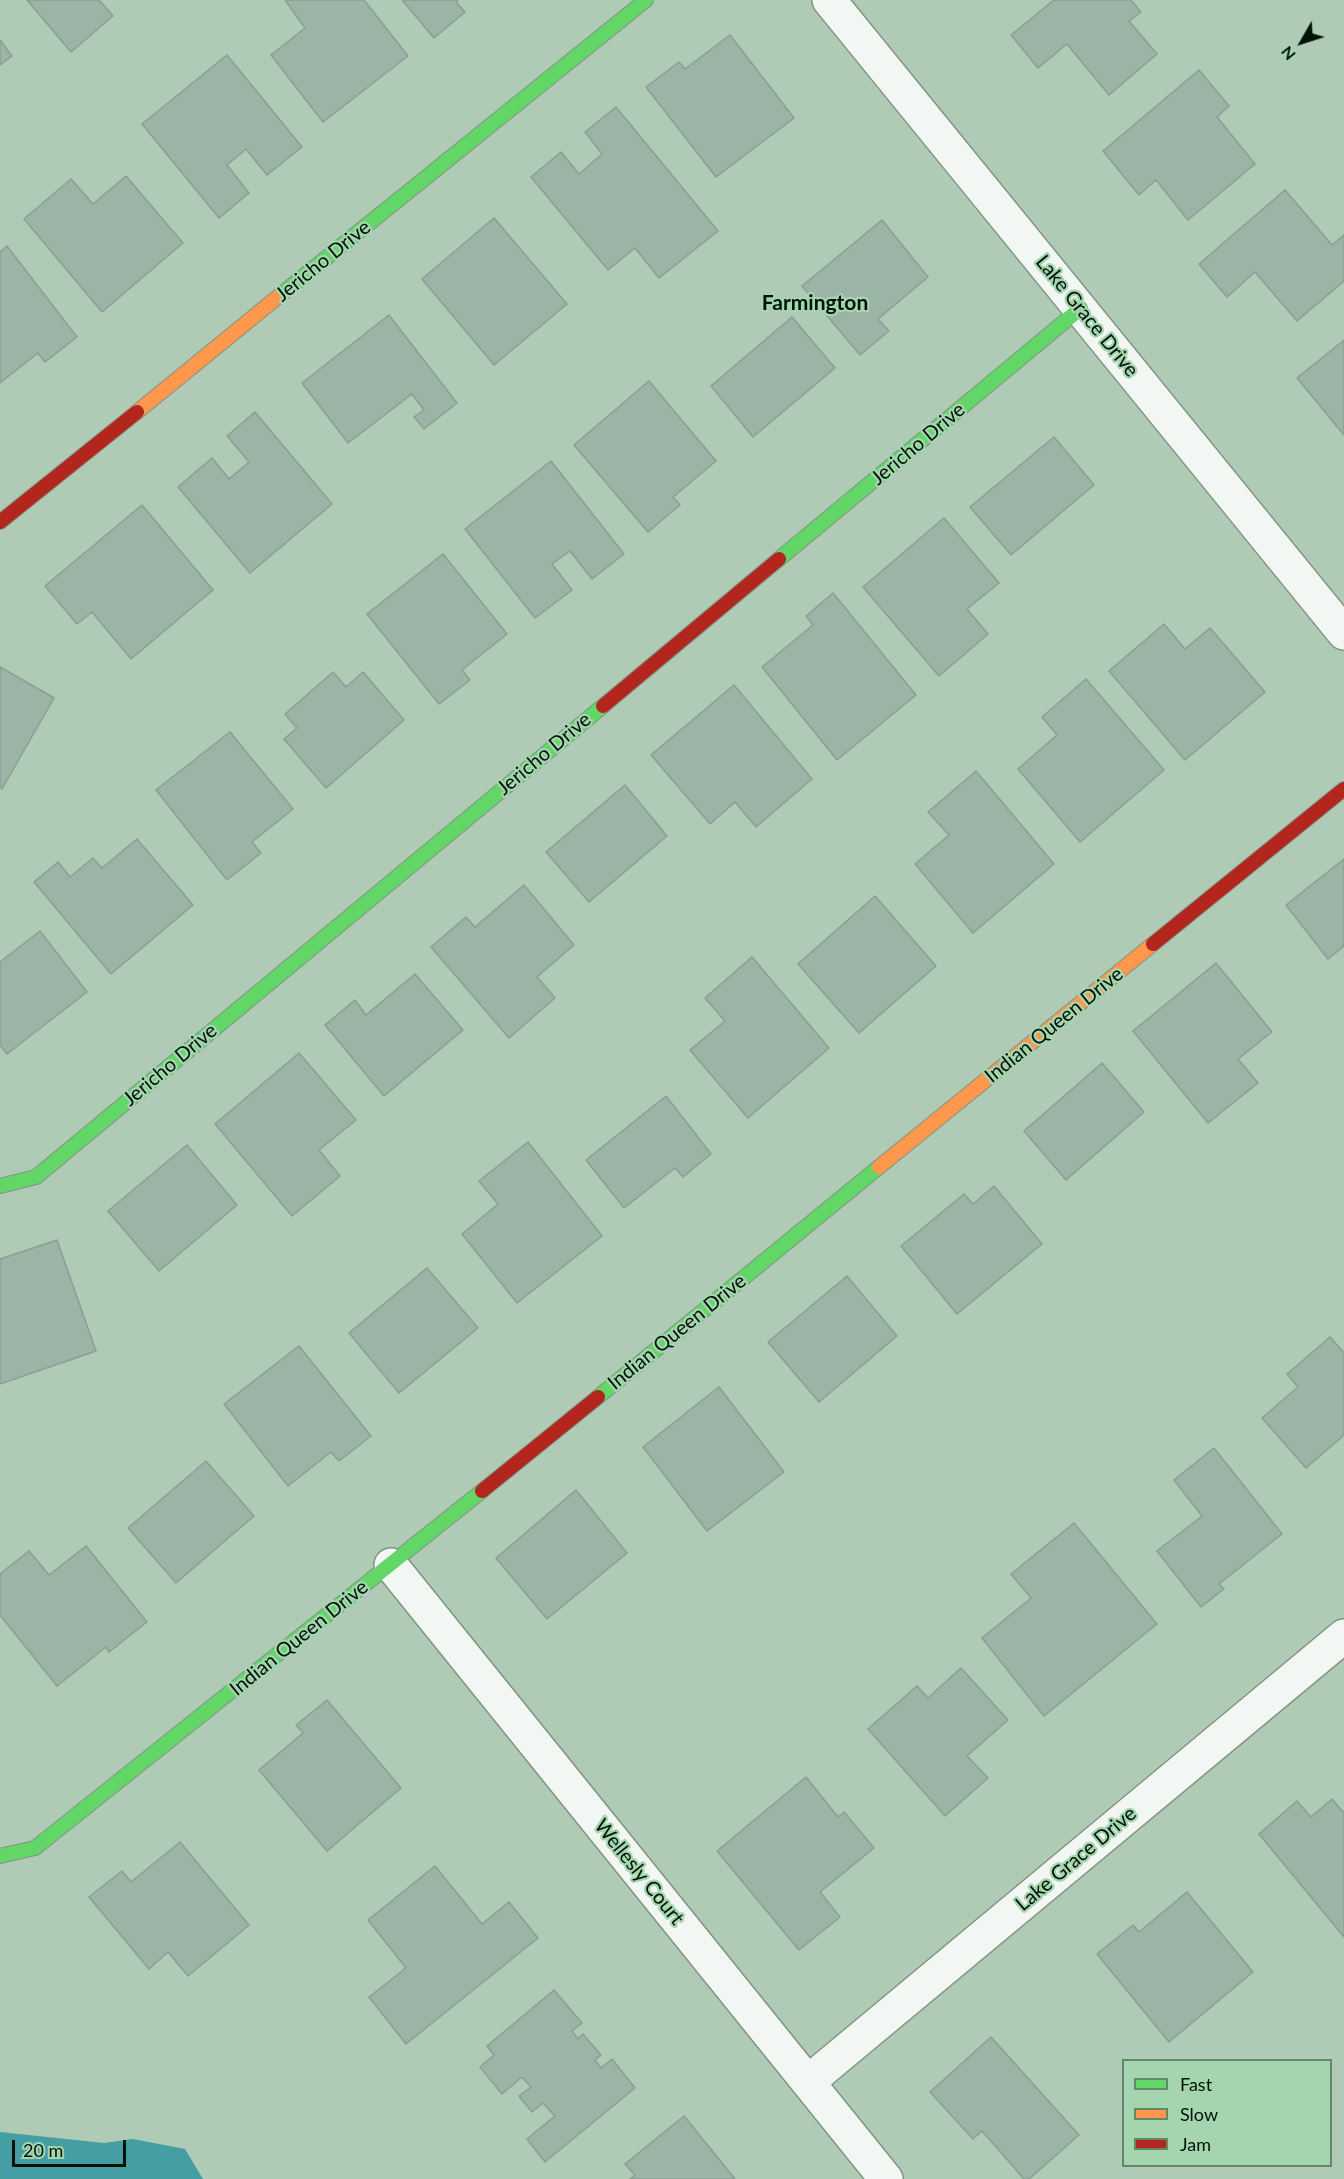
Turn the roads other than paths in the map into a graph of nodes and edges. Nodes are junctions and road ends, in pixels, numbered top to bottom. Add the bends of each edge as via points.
1 (646, 0) edge
2 (829, 0) edge
3 (1081, 308) junction
4 (0, 522) edge
5 (1344, 633) edge
6 (1344, 789) edge
7 (0, 1186) edge
8 (391, 1565) junction
9 (1344, 1636) edge
10 (0, 1856) edge
11 (808, 2082) junction
12 (886, 2179) edge

1 - 4 street, Jericho Drive
2 - 3 street, Lake Grace Drive
3 - 5 street, Lake Grace Drive
3 - 7 street, Jericho Drive via 36,1177
6 - 8 street, Indian Queen Drive
8 - 10 street, Indian Queen Drive via 35,1848
8 - 11 street, Wellesly Court
9 - 11 street, Lake Grace Drive
11 - 12 street, Wellesly Court

